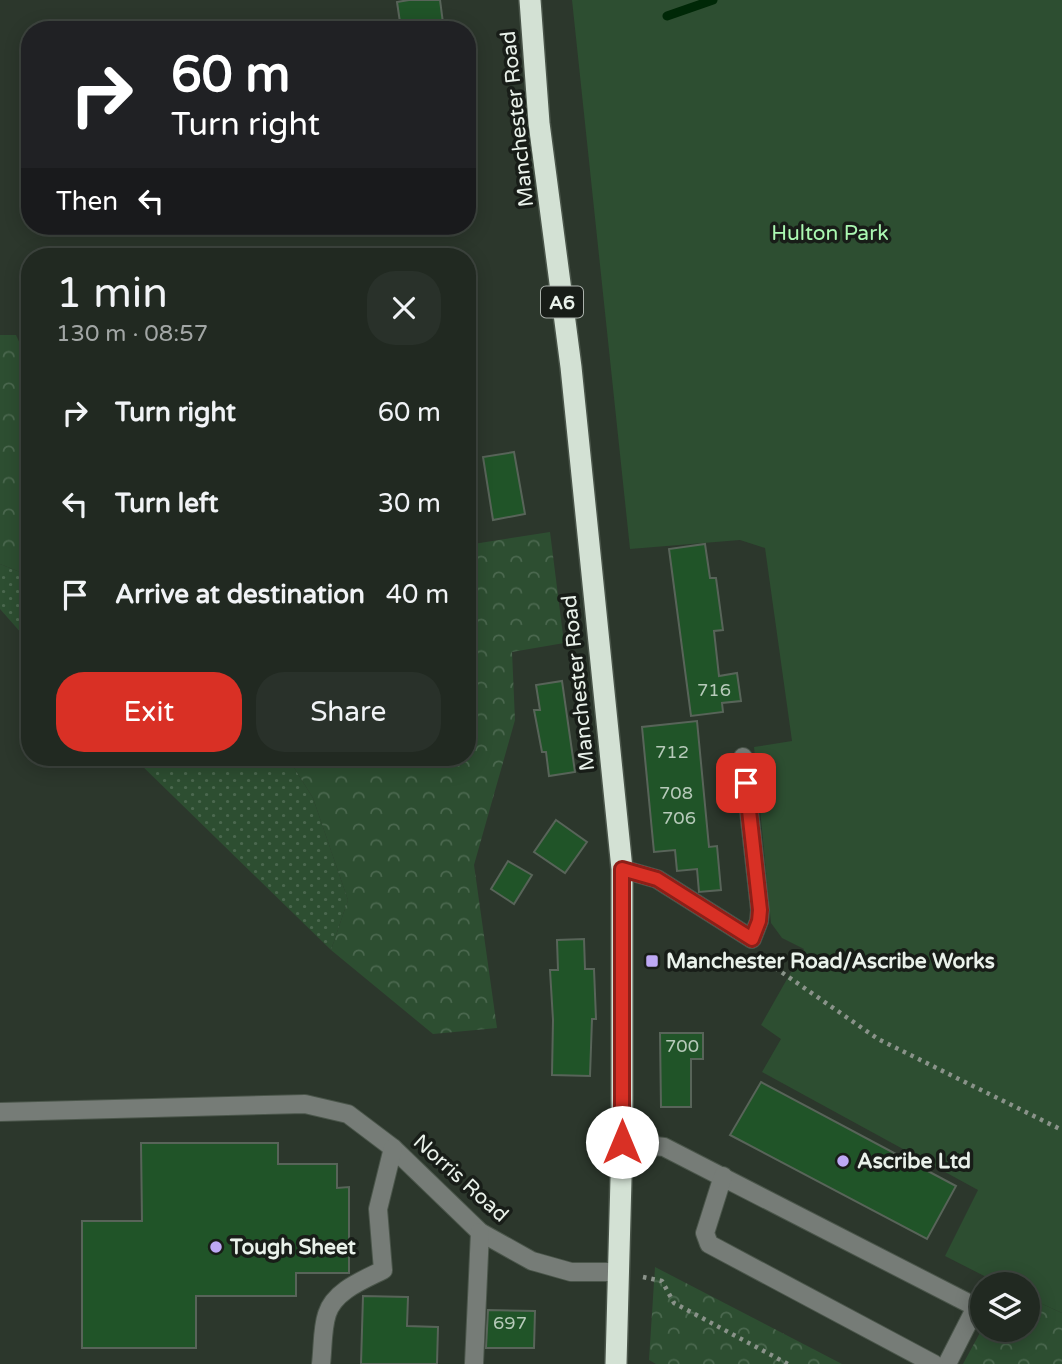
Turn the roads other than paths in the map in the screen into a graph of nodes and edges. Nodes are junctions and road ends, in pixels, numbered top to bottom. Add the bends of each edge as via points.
1 (530, 0) edge
2 (743, 757) dead end
3 (622, 869) junction
4 (0, 1112) edge
5 (622, 1142) junction
6 (393, 1148) junction
7 (723, 1176) junction
8 (480, 1231) junction
9 (618, 1272) junction
10 (321, 1364) edge
11 (474, 1364) edge
12 (616, 1364) edge
13 (934, 1364) edge
14 (947, 1364) edge

1 - 3 highway, Manchester Road / A6 via 539,123 572,381
2 - 3 street via 760,910 752,939 657,879
3 - 5 highway, Manchester Road / A6
4 - 6 street, Norris Road via 305,1104 348,1114
5 - 7 street via 664,1147
5 - 9 highway, Manchester Road / A6
6 - 8 street, Norris Road
6 - 10 street via 378,1209 383,1269 334,1301 326,1314
7 - 13 street via 705,1233 709,1244
7 - 14 street via 976,1307
8 - 9 street, Norris Road via 551,1267
8 - 11 street
9 - 12 highway, Manchester Road / A6

